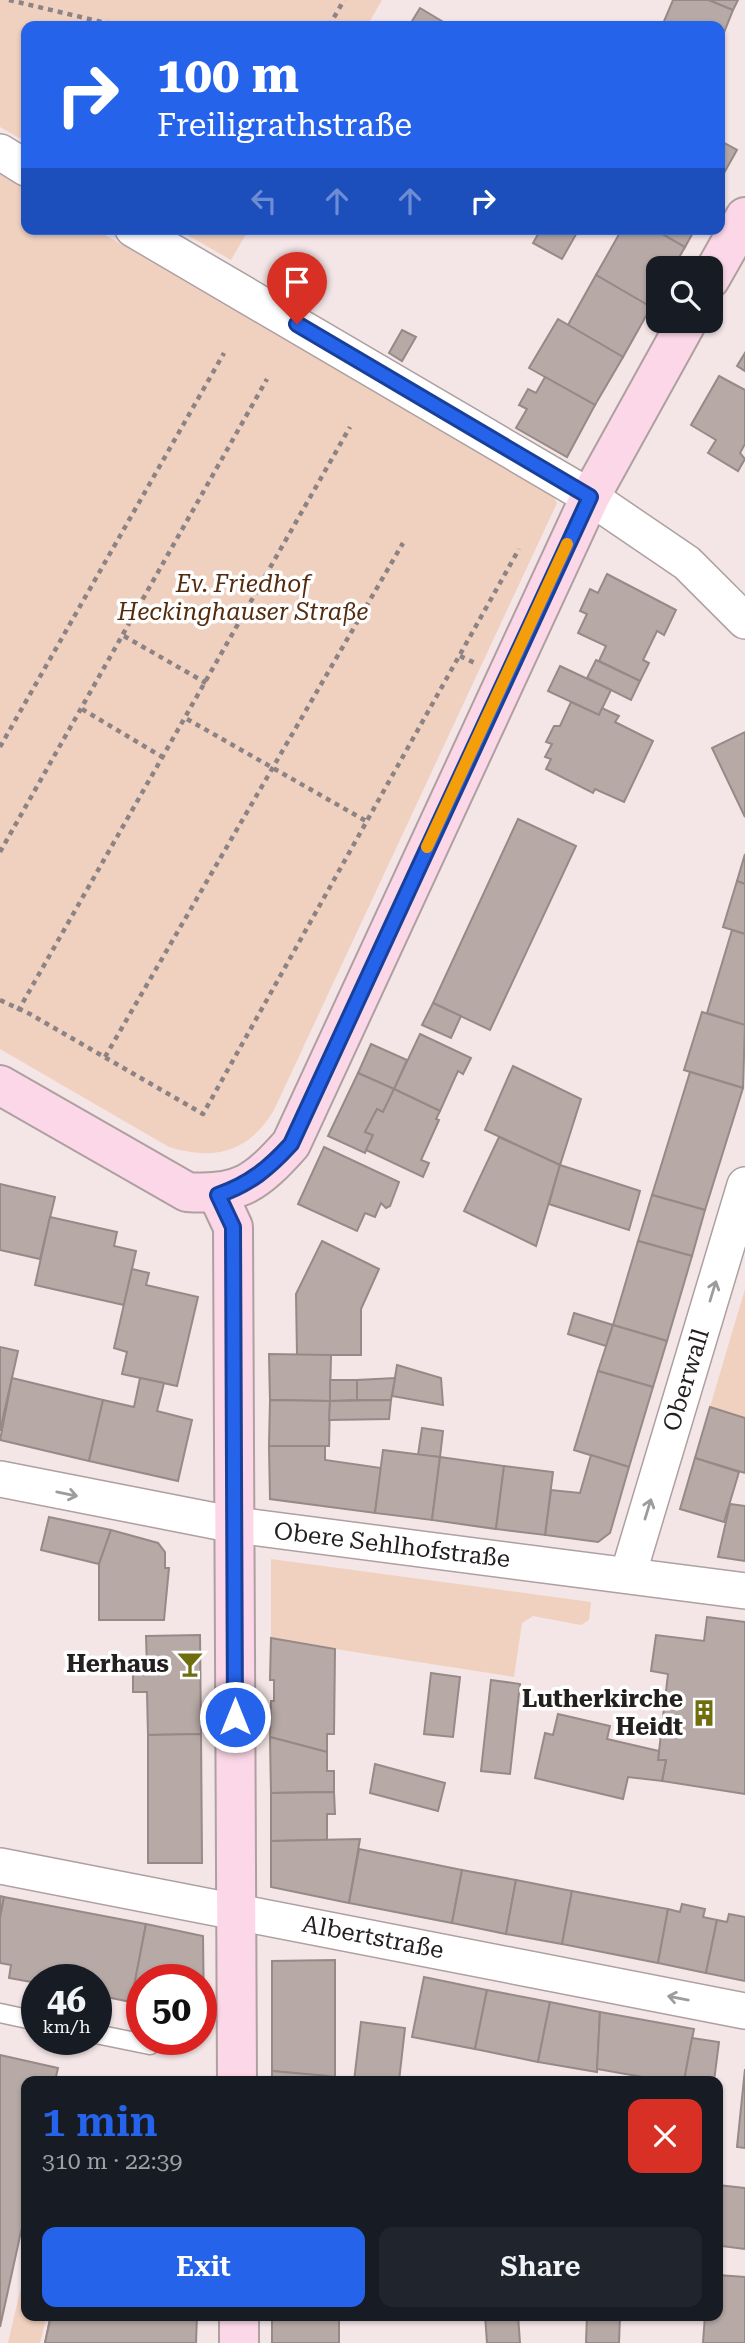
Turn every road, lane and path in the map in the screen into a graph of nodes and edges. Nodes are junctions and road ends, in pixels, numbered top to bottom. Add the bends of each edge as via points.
1 (9, 0) edge
2 (344, 0) edge
3 (98, 21) edge
4 (332, 21) edge
5 (0, 152) edge
6 (21, 164) edge
7 (745, 217) edge
8 (143, 235) edge
9 (723, 256) edge
10 (681, 333) edge
11 (223, 353) dead end
12 (267, 379) dead end
13 (351, 427) dead end
14 (590, 497) junction
15 (403, 543) dead end
16 (519, 549) dead end
17 (745, 621) edge
18 (124, 636) junction
19 (460, 656) junction
20 (476, 663) dead end
21 (206, 684) junction
22 (82, 709) junction
23 (187, 719) junction
24 (0, 747) edge
25 (164, 758) junction
26 (273, 769) junction
27 (366, 821) junction
28 (0, 852) edge
29 (0, 1000) edge
30 (18, 1011) junction
31 (105, 1057) junction
32 (0, 1085) edge
33 (745, 1185) edge
34 (218, 1195) junction
35 (0, 1479) edge
36 (235, 1525) junction
37 (628, 1575) junction
38 (745, 1591) edge
39 (0, 1866) edge
40 (236, 1909) junction
41 (745, 2011) edge
42 (0, 2013) edge
43 (21, 2018) edge
44 (237, 2076) edge
45 (239, 2321) edge
46 (239, 2343) edge

1 - 3 path
2 - 4 path
5 - 6 street
7 - 9 main road
8 - 14 street
10 - 14 main road
11 - 24 path
12 - 18 path
13 - 21 path
14 - 17 street via 687,563
14 - 34 main road via 291,1144 253,1180
15 - 26 path
16 - 19 path
18 - 21 path
18 - 22 path
19 - 20 path
19 - 27 path
21 - 23 path
22 - 25 path
22 - 28 path
23 - 25 path
23 - 26 path
25 - 30 path
26 - 27 path
26 - 31 path
27 - 31 path via 203,1114
29 - 30 path
30 - 31 path
32 - 34 main road via 187,1192
37 -> 33 street, Oberwall
34 - 36 main road via 233,1227
35 -> 36 street, Obere Sehlhofstraße
36 - 37 street, Obere Sehlhofstraße
36 - 40 main road
37 - 38 street, Obere Sehlhofstraße
39 - 40 street, Albertstraße
41 -> 40 street, Albertstraße
40 - 44 main road
42 - 43 lane
45 - 46 main road

